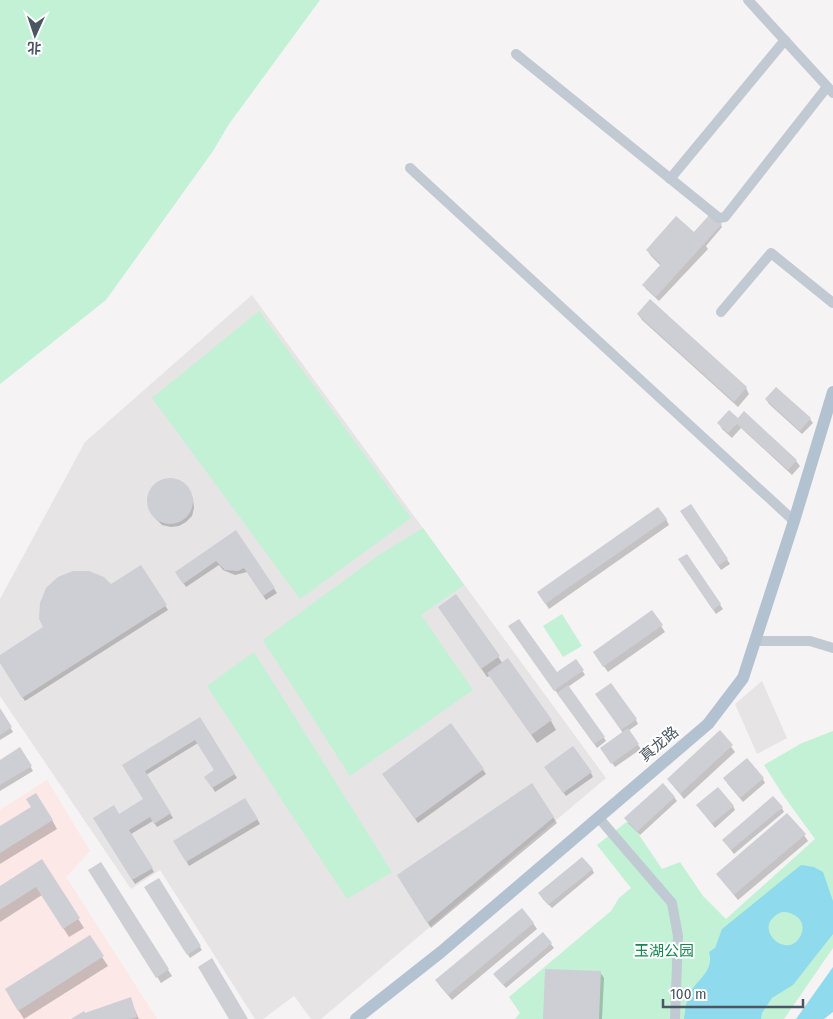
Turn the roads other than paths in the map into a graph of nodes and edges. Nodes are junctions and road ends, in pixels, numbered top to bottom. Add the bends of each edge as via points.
1 (748, 0) edge
2 (785, 40) junction
3 (516, 54) dead end
4 (830, 90) edge
5 (410, 168) dead end
6 (670, 179) junction
7 (833, 303) edge
8 (721, 312) dead end
9 (833, 392) edge
10 (794, 521) junction
11 (755, 641) junction
12 (833, 648) edge
13 (598, 818) junction
14 (356, 1019) edge
15 (675, 1019) edge

1 - 2 street
2 - 4 street
2 - 6 street
3 - 6 street
4 - 6 street via 725,216 719,218
5 - 10 street
7 - 8 street via 771,253
9 - 10 main road, 真龙路
10 - 11 main road, 真龙路
11 - 12 street via 810,641
11 - 13 main road, 真龙路 via 743,678 708,724
13 - 14 main road, 真龙路 via 441,952
13 - 15 street via 672,904 678,936

